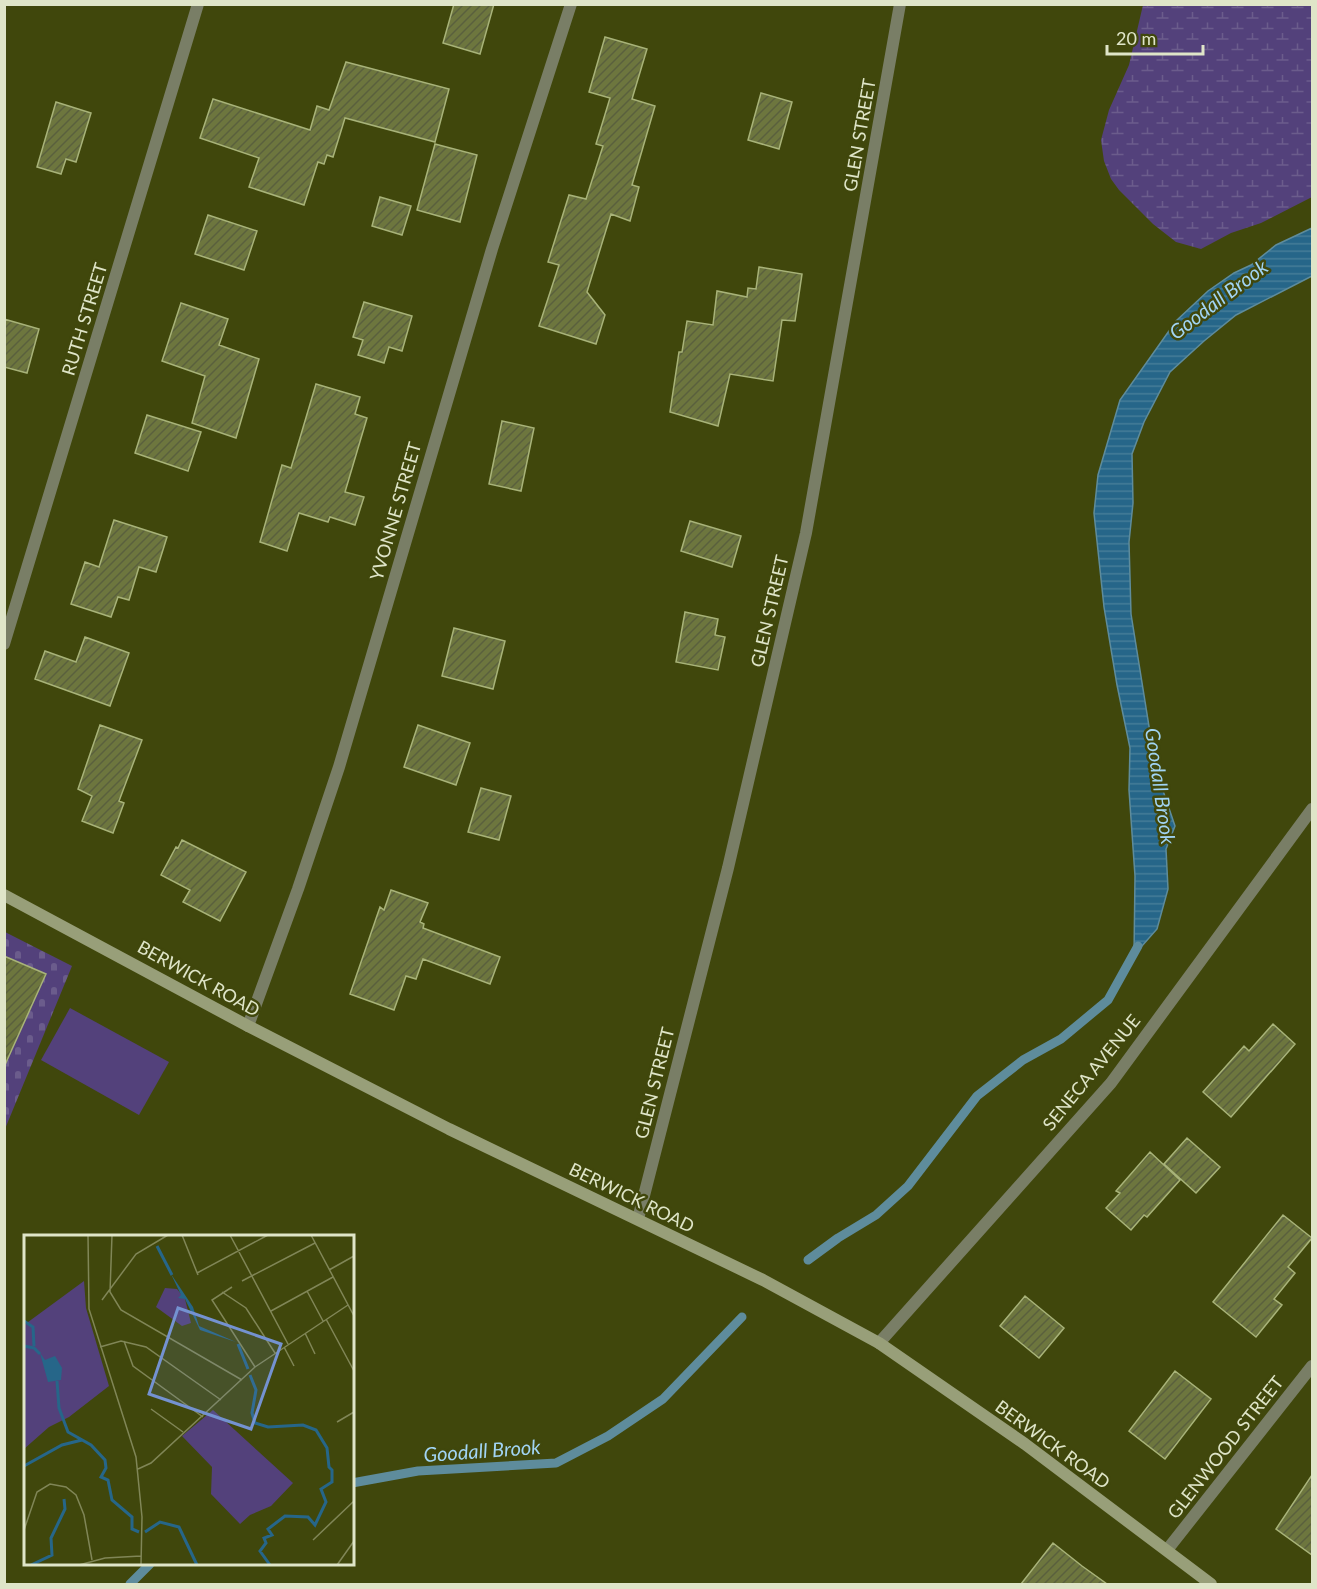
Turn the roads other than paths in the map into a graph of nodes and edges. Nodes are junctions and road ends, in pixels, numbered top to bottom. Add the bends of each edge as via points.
1 (198, 4) edge
2 (571, 4) edge
3 (900, 4) edge
4 (4, 644) edge
5 (1312, 809) edge
6 (4, 895) edge
7 (248, 1026) junction
8 (638, 1219) junction
9 (879, 1343) junction
10 (1312, 1366) edge
11 (1167, 1550) junction
12 (1210, 1584) edge

1 - 4 street, RUTH STREET
2 - 7 street, YVONNE STREET via 492,249 339,767
3 - 8 street, GLEN STREET via 806,533 728,868
5 - 9 street, SENECA AVENUE via 1111,1083
6 - 7 street, BERWICK ROAD
7 - 8 street, BERWICK ROAD via 448,1129
8 - 9 street, BERWICK ROAD
9 - 11 street, BERWICK ROAD
10 - 11 street, GLENWOOD STREET
11 - 12 street, BERWICK ROAD

